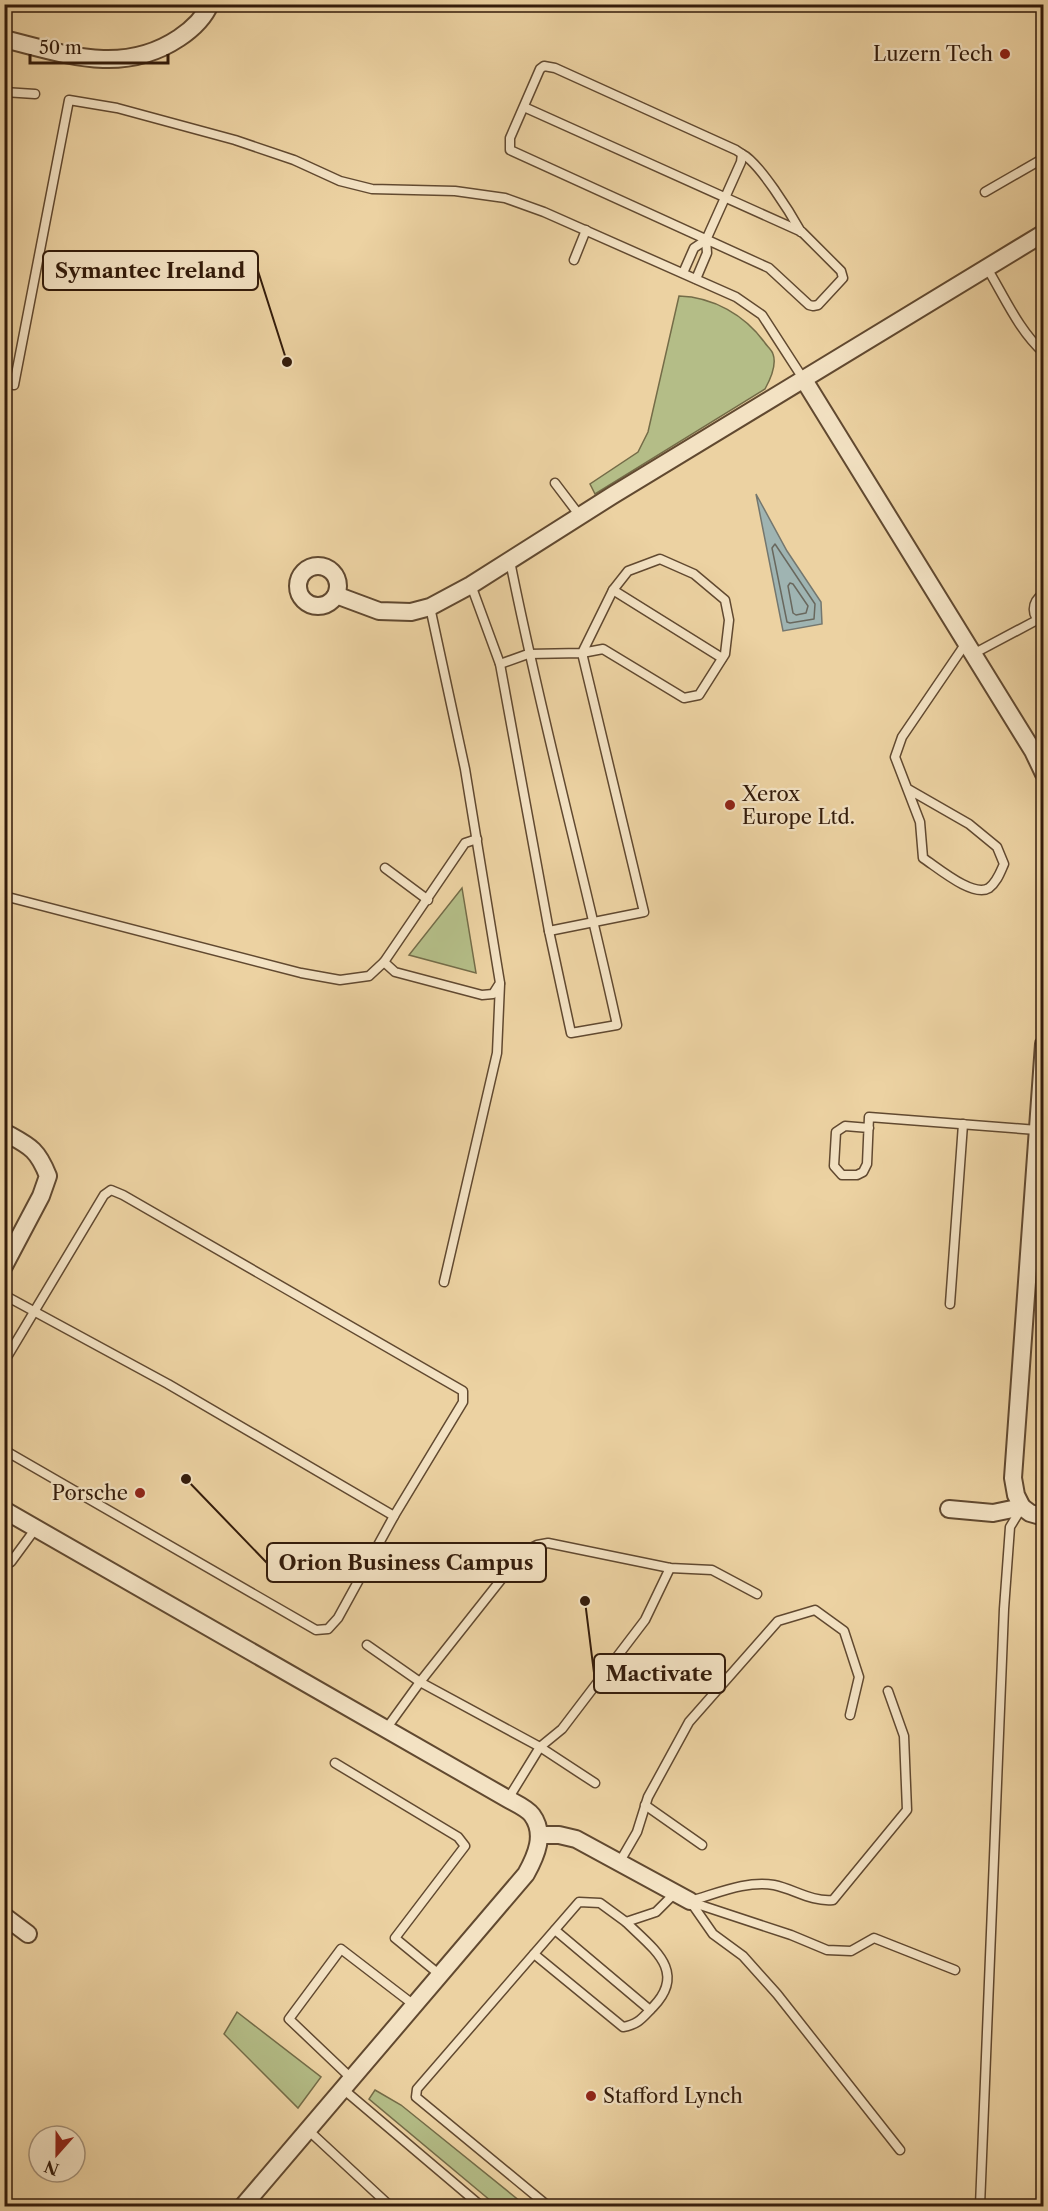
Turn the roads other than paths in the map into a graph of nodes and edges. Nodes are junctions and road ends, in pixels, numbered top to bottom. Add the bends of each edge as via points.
1 (210, 4) edge
2 (4, 39) edge
3 (4, 92) edge
4 (35, 94) dead end
5 (524, 107) junction
6 (742, 154) junction
7 (1044, 158) edge
8 (985, 192) dead end
9 (725, 197) junction
10 (586, 230) junction
11 (802, 232) junction
12 (1044, 233) edge
13 (706, 240) junction
14 (574, 260) dead end
15 (987, 268) junction
16 (683, 273) junction
17 (696, 279) junction
18 (1044, 353) edge
19 (804, 380) junction
20 (14, 385) dead end
21 (555, 483) dead end
22 (580, 516) junction
23 (510, 560) junction
24 (471, 585) junction
25 (613, 590) junction
26 (1044, 593) edge
27 (336, 596) dead end
28 (430, 607) junction
29 (1040, 622) edge
30 (969, 648) junction
31 (582, 653) junction
32 (528, 654) junction
33 (722, 658) junction
34 (500, 664) junction
35 (1044, 774) edge
36 (908, 789) junction
37 (477, 839) junction
38 (385, 868) dead end
39 (4, 896) edge
40 (428, 900) junction
41 (594, 921) junction
42 (549, 931) junction
43 (384, 962) junction
44 (500, 983) junction
45 (1044, 1044) edge
46 (963, 1124) junction
47 (869, 1128) junction
48 (1037, 1130) junction
49 (4, 1132) edge
50 (1036, 1250) edge
51 (4, 1266) edge
52 (444, 1282) dead end
53 (4, 1295) edge
54 (950, 1304) dead end
55 (34, 1311) junction
56 (4, 1362) edge
57 (4, 1450) edge
58 (1022, 1508) junction
59 (949, 1509) dead end
60 (4, 1510) edge
61 (394, 1516) junction
62 (1044, 1517) edge
63 (36, 1528) junction
64 (4, 1558) edge
65 (670, 1568) junction
66 (757, 1594) dead end
67 (368, 1646) dead end
68 (420, 1682) junction
69 (888, 1691) dead end
70 (850, 1715) dead end
71 (386, 1729) junction
72 (540, 1747) junction
73 (335, 1763) dead end
74 (595, 1783) dead end
75 (508, 1798) junction
76 (645, 1804) junction
77 (539, 1835) junction
78 (702, 1845) dead end
79 (619, 1863) junction
80 (683, 1897) junction
81 (4, 1916) edge
82 (626, 1922) junction
83 (555, 1930) junction
84 (28, 1934) dead end
85 (534, 1953) junction
86 (956, 1970) dead end
87 (440, 1975) junction
88 (414, 2005) junction
89 (650, 2010) junction
90 (347, 2084) junction
91 (308, 2130) junction
92 (900, 2150) dead end
93 (243, 2206) edge
94 (390, 2206) edge
95 (481, 2206) edge
96 (548, 2206) edge
97 (980, 2206) edge

1 - 2 street via 189,32 162,50 132,59 99,60
3 - 4 lane
5 - 6 lane via 540,69 555,68
5 - 9 lane
5 - 13 lane via 510,138 510,150
6 - 9 lane
6 - 11 lane via 752,162
7 - 8 lane
9 - 11 lane
9 - 13 lane
10 - 14 lane
10 - 16 lane
10 - 20 lane via 505,198 456,191 372,189 340,181 235,140 117,108 69,100
11 - 13 lane via 841,271 843,278 813,306 773,270
12 - 15 street
13 - 16 lane via 694,248
13 - 17 lane via 707,253
15 - 18 lane via 1027,334
15 - 19 street
16 - 17 lane
17 - 19 lane via 736,297 762,315
19 - 22 street
19 - 30 street
21 - 22 lane
22 - 23 street
23 - 24 street
23 - 32 lane
24 - 28 street
24 - 34 lane
25 - 31 lane
25 - 33 lane
25 - 33 lane via 628,571 660,559 694,574 725,600 729,620
26 - 29 lane via 1036,599 1033,610
27 - 28 street via 379,611 411,612
28 - 37 lane
29 - 30 lane
30 - 35 street
30 - 36 lane via 902,737 895,757
31 - 32 lane
31 - 33 lane via 603,649 684,698 699,695
31 - 41 lane via 644,912
32 - 34 lane
32 - 41 lane
34 - 42 lane
36 - 36 lane via 920,822 923,858 972,890 986,890 995,883 1004,864 997,847 969,824
37 - 40 lane via 465,843
37 - 44 lane
38 - 40 lane
39 - 43 lane via 340,980 369,976
40 - 43 lane
41 - 42 lane
41 - 42 lane via 617,1025 570,1033
43 - 44 lane via 395,972 482,995 493,994
44 - 52 lane via 497,1053
45 - 48 street
46 - 47 lane via 869,1117
46 - 48 lane
46 - 54 lane
47 - 47 lane via 866,1168 857,1175 842,1175 834,1166 836,1132 845,1126
48 - 50 street
49 - 51 street via 33,1148 48,1176
50 - 58 street via 1013,1478
53 - 55 lane
55 - 56 lane
55 - 61 lane
55 - 61 lane via 104,1196 111,1190 123,1195 463,1391 463,1402
57 - 61 lane via 316,1630 328,1629 338,1618
58 - 59 street via 993,1513
58 - 62 street
58 - 97 lane via 1010,1527 1004,1609
60 - 63 street
63 - 64 lane via 11,1562
63 - 71 street
65 - 66 lane via 712,1570
65 - 68 lane via 548,1543 537,1545 524,1552
65 - 72 lane via 645,1620 562,1729
67 - 68 lane
68 - 71 lane
68 - 72 lane
69 - 80 lane via 904,1736 907,1810 833,1900 820,1902 762,1884
70 - 76 lane via 859,1677 844,1631 815,1610 778,1621 689,1722
71 - 75 street
72 - 74 lane
72 - 75 lane
73 - 87 lane via 458,1837 465,1846 395,1938
75 - 77 street via 532,1814
76 - 78 lane
76 - 79 lane via 637,1832
77 - 79 street via 576,1839
77 - 87 street via 536,1856 526,1874
79 - 80 street
80 - 82 lane
80 - 86 lane via 827,1950 852,1951 874,1938
80 - 92 lane via 713,1934 743,1956 777,1994
81 - 84 street
82 - 83 lane via 600,1903 579,1902
82 - 89 lane via 664,1962 669,1980 663,1996
83 - 85 lane
83 - 89 lane
85 - 89 lane via 623,2026 636,2025
85 - 96 lane via 417,2089 416,2097
87 - 88 street
88 - 90 street
88 - 90 lane via 341,1949 289,2019
90 - 91 street
90 - 95 lane
91 - 93 street
91 - 94 lane

